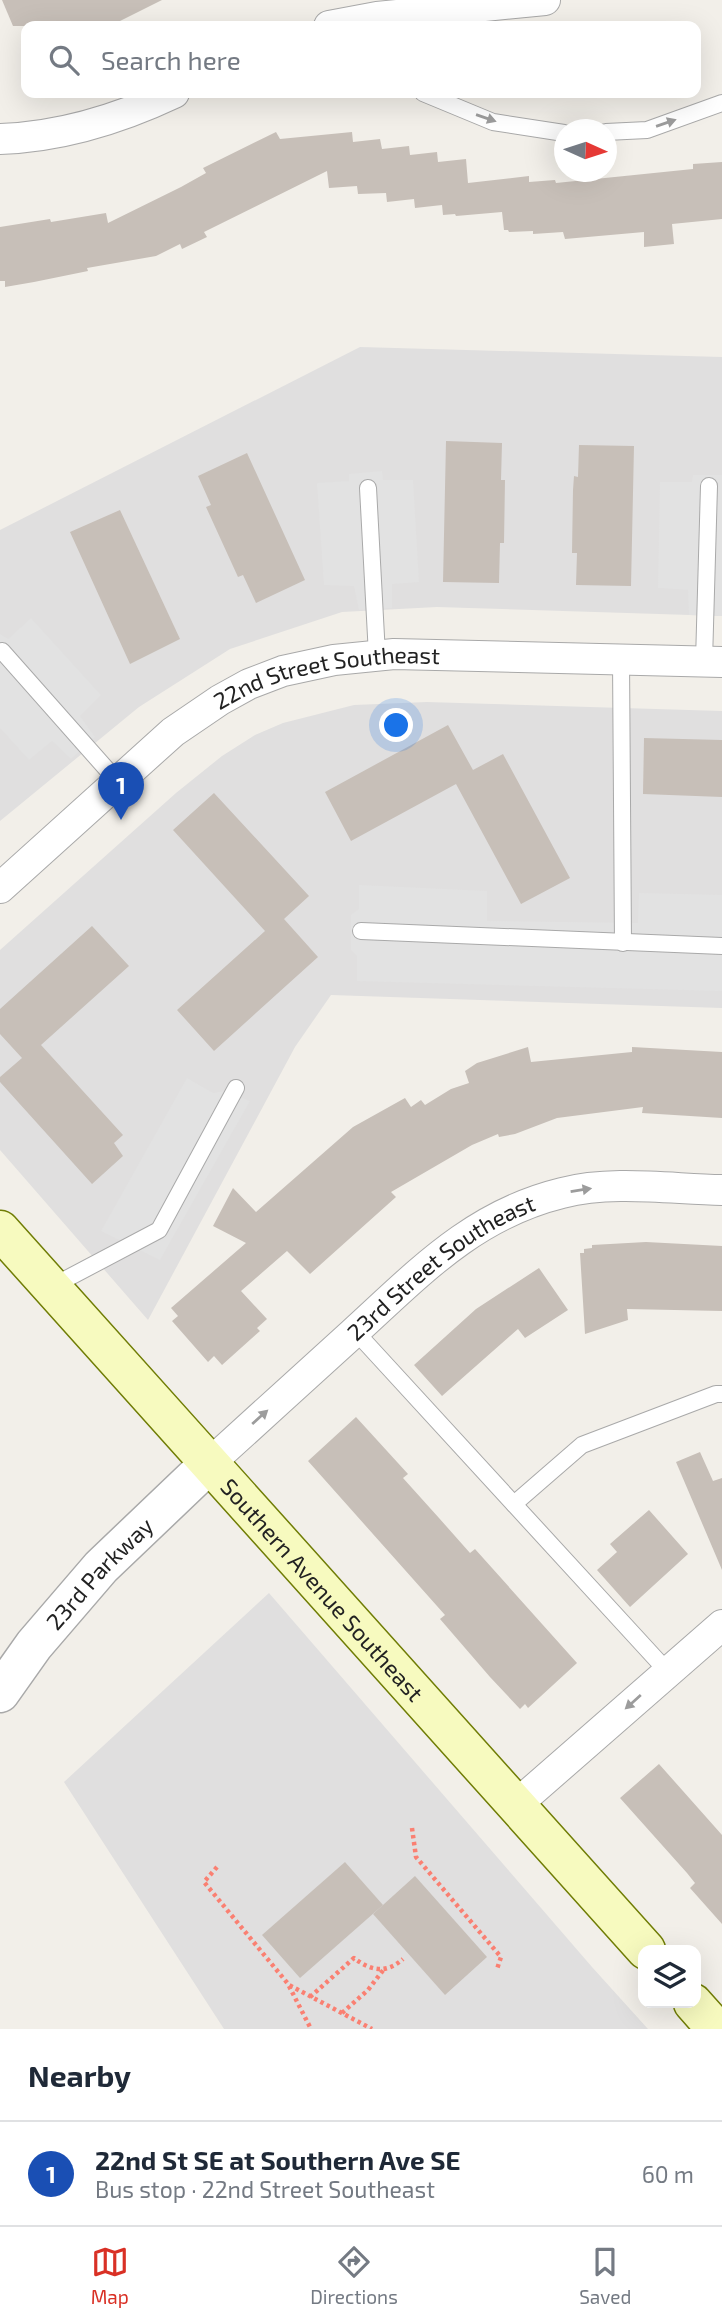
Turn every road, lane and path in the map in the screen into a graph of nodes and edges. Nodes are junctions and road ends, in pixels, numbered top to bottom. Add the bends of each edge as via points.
1 (545, 0) edge
2 (356, 21) edge
3 (163, 98) edge
4 (434, 98) edge
5 (722, 103) edge
6 (554, 131) edge
7 (617, 132) edge
8 (0, 139) edge
9 (709, 486) dead end
10 (368, 488) dead end
11 (2, 651) dead end
12 (377, 655) junction
13 (621, 659) junction
14 (713, 662) edge
15 (118, 782) junction
16 (0, 888) edge
17 (361, 932) dead end
18 (623, 943) junction
19 (722, 946) edge
20 (236, 1088) dead end
21 (722, 1190) edge
22 (0, 1230) edge
23 (51, 1287) junction
24 (355, 1331) junction
25 (722, 1394) edge
26 (209, 1463) junction
27 (514, 1504) junction
28 (722, 1625) edge
29 (667, 1671) junction
30 (0, 1693) edge
31 (516, 1805) junction
32 (412, 1828) dead end
33 (218, 1867) dead end
34 (642, 1945) edge
35 (403, 1959) dead end
36 (384, 1969) junction
37 (497, 1969) dead end
38 (289, 1985) junction
39 (310, 1997) junction
40 (697, 2008) edge
41 (342, 2014) junction
42 (311, 2029) edge
43 (372, 2029) edge
44 (716, 2029) edge

1 - 2 street
3 - 8 street via 71,129
4 -> 6 lane via 493,122
7 -> 5 lane via 647,130
9 - 14 lane
10 - 12 lane
11 - 15 lane
12 - 13 street, 22nd Street Southeast
12 - 15 street, 22nd Street Southeast via 303,666 248,684 173,733
13 - 14 street, 22nd Street Southeast
13 - 18 lane
15 - 16 street, 22nd Street Southeast
17 - 18 lane
18 - 19 lane
20 - 23 lane via 159,1230
24 -> 21 street, 23rd Street Southeast via 471,1231 531,1203 569,1191 607,1187
22 - 23 main road, Southern Avenue Southeast
23 - 26 main road, Southern Avenue Southeast
26 -> 24 street, 23rd Street Southeast
24 - 27 lane
25 - 27 lane via 582,1445
26 - 30 street, 23rd Parkway via 101,1567
26 - 31 main road, Southern Avenue Southeast
27 - 29 lane
28 - 29 street
29 -> 31 street
31 - 34 main road, Southern Avenue Southeast
32 - 37 path via 416,1857 501,1957
33 - 38 path via 204,1882
35 - 36 path
36 - 39 path via 364,1966 354,1958
36 - 41 path
38 - 39 path
38 - 42 path
39 - 41 path
40 - 44 main road
41 - 43 path

